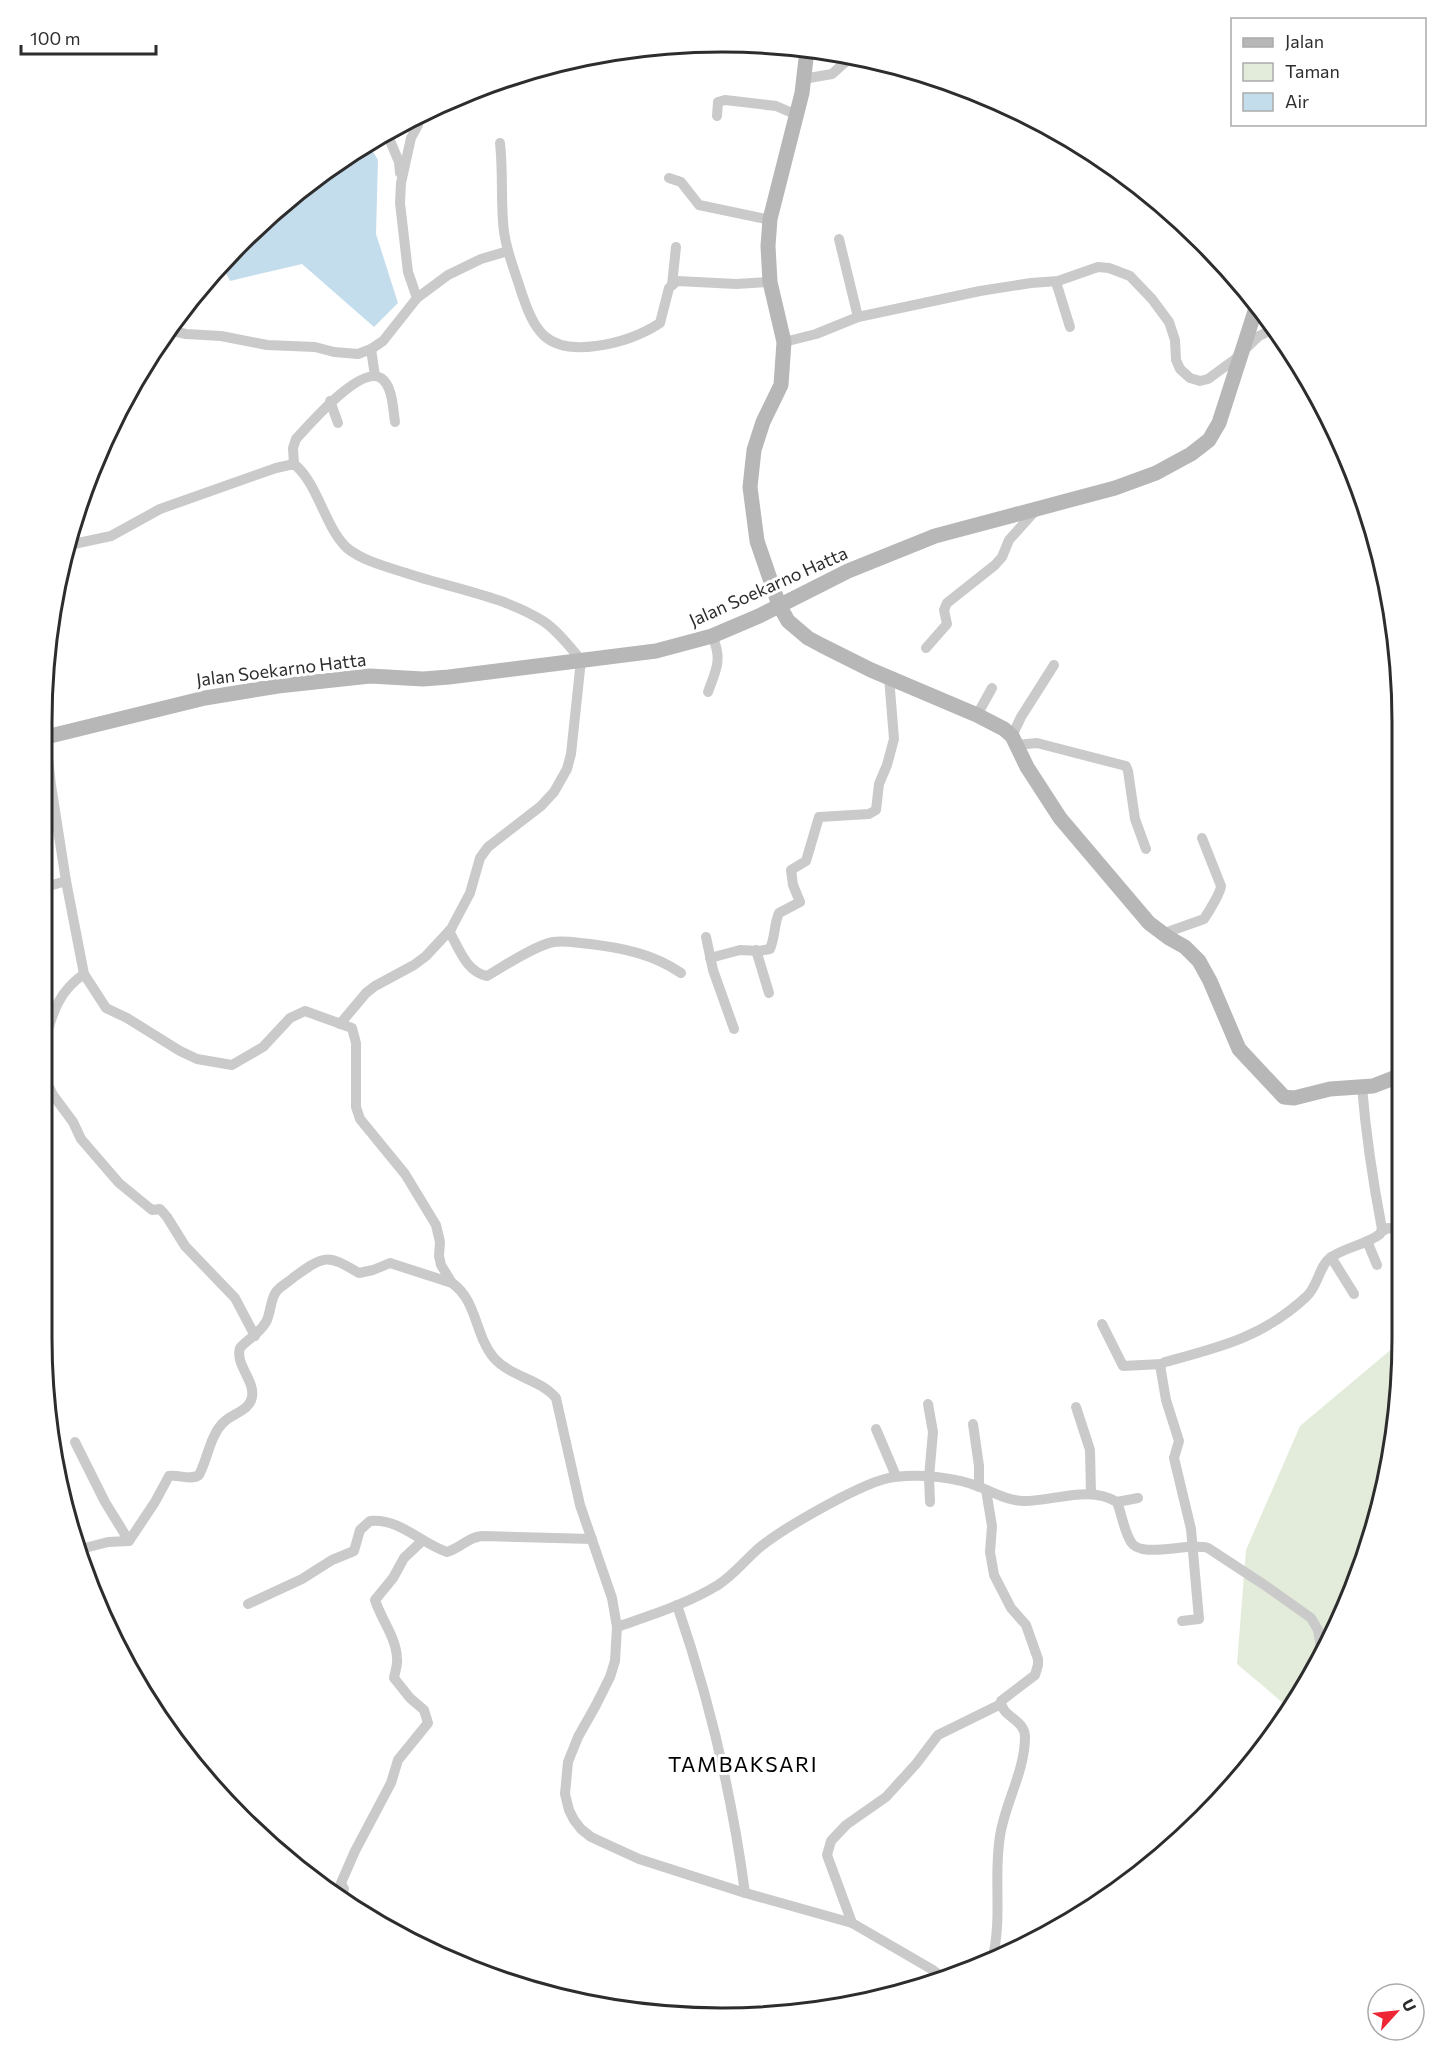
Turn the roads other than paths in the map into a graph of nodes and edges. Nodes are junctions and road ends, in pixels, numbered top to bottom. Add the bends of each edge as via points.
1 (806, 58) edge
2 (844, 64) edge
3 (803, 79) junction
4 (797, 115) junction
5 (717, 117) dead end
6 (417, 127) edge
7 (390, 140) edge
8 (500, 143) dead end
9 (669, 178) dead end
10 (401, 183) junction
11 (770, 220) junction
12 (839, 239) dead end
13 (676, 247) dead end
14 (508, 251) junction
15 (770, 282) junction
16 (1056, 282) junction
17 (672, 285) junction
18 (417, 298) junction
19 (1254, 315) edge
20 (858, 317) junction
21 (1070, 327) dead end
22 (178, 332) edge
23 (1266, 332) edge
24 (784, 342) junction
25 (371, 349) junction
26 (1243, 350) junction
27 (375, 376) junction
28 (330, 401) junction
29 (395, 422) dead end
30 (338, 423) dead end
31 (294, 464) junction
32 (1037, 508) junction
33 (77, 543) edge
34 (779, 605) junction
35 (712, 636) junction
36 (926, 648) dead end
37 (581, 660) junction
38 (1054, 665) dead end
39 (889, 677) junction
40 (993, 688) dead end
41 (708, 692) dead end
42 (977, 715) junction
43 (52, 735) edge
44 (1015, 740) junction
45 (52, 789) edge
46 (1203, 838) dead end
47 (1146, 849) dead end
48 (66, 881) junction
49 (52, 885) edge
50 (449, 931) junction
51 (1162, 934) junction
52 (706, 937) dead end
53 (756, 950) junction
54 (710, 958) junction
55 (681, 973) dead end
56 (84, 974) junction
57 (769, 993) dead end
58 (52, 1016) edge
59 (340, 1024) junction
60 (734, 1029) dead end
61 (1392, 1078) edge
62 (1362, 1088) junction
63 (52, 1093) edge
64 (1392, 1229) edge
65 (1382, 1232) junction
66 (1367, 1241) junction
67 (1331, 1257) junction
68 (1377, 1265) dead end
69 (452, 1283) junction
70 (1354, 1294) dead end
71 (1102, 1324) dead end
72 (255, 1336) junction
73 (1162, 1364) junction
74 (928, 1404) dead end
75 (1076, 1407) dead end
76 (974, 1424) dead end
77 (876, 1429) dead end
78 (75, 1442) dead end
79 (896, 1476) junction
80 (929, 1477) junction
81 (983, 1488) junction
82 (1091, 1494) junction
83 (1138, 1498) dead end
84 (930, 1502) dead end
85 (1118, 1502) junction
86 (592, 1539) junction
87 (129, 1541) junction
88 (422, 1541) junction
89 (1192, 1546) junction
90 (86, 1548) edge
91 (248, 1604) dead end
92 (676, 1605) junction
93 (1182, 1622) dead end
94 (617, 1627) junction
95 (1320, 1638) edge
96 (1000, 1704) junction
97 (343, 1890) edge
98 (745, 1893) junction
99 (852, 1923) junction
100 (994, 1949) edge
101 (936, 1972) edge

1 - 3 street
2 - 3 street via 832,74
3 - 4 street
4 - 5 street via 776,106 725,100 718,102
4 - 11 street
6 - 10 street
7 - 10 street via 399,162
8 - 14 street
9 - 11 street via 681,182 699,205
10 - 18 street via 408,272
11 - 15 street
12 - 20 street
13 - 17 street
14 - 17 street via 535,328 551,341 570,348 620,343 652,328 660,323
14 - 18 street via 448,275
15 - 17 street via 677,281
15 - 24 street
16 - 20 street via 980,291
16 - 21 street
16 - 26 street via 1098,267 1130,276 1168,322 1175,340 1176,360 1190,378 1208,379
18 - 25 street via 383,341
19 - 26 street, Jalan Soekarno Hatta
20 - 24 street
22 - 25 street via 334,352 358,354
23 - 26 street
24 - 34 street via 781,385 754,450 750,487 757,541
25 - 27 street
26 - 32 street, Jalan Soekarno Hatta via 1220,423 1209,440 1191,454 1156,473 1115,488
27 - 28 street
27 - 29 street via 386,383
28 - 30 street
28 - 31 street via 297,439
31 - 33 street via 160,509 111,536
31 - 37 street via 347,547 363,558 519,608 545,622
32 - 34 street, Jalan Soekarno Hatta via 934,536 848,571
32 - 36 street via 1009,540 995,565 947,603 947,624
34 - 35 street, Jalan Soekarno Hatta
34 - 39 street via 788,621 808,638
35 - 37 street, Jalan Soekarno Hatta via 656,651
35 - 41 street via 718,668
37 - 43 street, Jalan Soekarno Hatta via 449,677 370,676 278,686 205,698
37 - 50 street via 567,769 541,806 497,839 480,858 470,893
38 - 44 street via 1021,717
39 - 42 street
39 - 53 street via 894,739 879,784 876,810 869,814 819,817 806,861 791,870 800,902 779,913 770,949
40 - 42 street
42 - 44 street via 1004,729
44 - 47 street via 1126,766 1135,819
44 - 51 street via 1027,767 1060,818
45 - 48 street
46 - 51 street via 1221,893 1204,919
48 - 49 street
48 - 56 street
50 - 55 street via 472,969 487,976 544,945 564,941 638,952
50 - 59 street via 414,965 375,986
51 - 62 street via 1185,947 1199,961 1239,1049 1279,1094 1294,1098 1330,1089
52 - 54 street
53 - 54 street
53 - 57 street
54 - 60 street
56 - 58 street via 60,996
56 - 59 street via 106,1008 197,1059 232,1065 262,1047 290,1018 305,1011
59 - 69 street via 352,1028 355,1036 356,1107 360,1119 405,1174 436,1225 441,1265
61 - 62 street
62 - 65 street
63 - 72 street via 81,1139 126,1190 152,1210 160,1209 184,1246 235,1298
64 - 65 street
65 - 66 street
66 - 67 street
66 - 68 street
67 - 70 street
67 - 73 street via 1309,1295 1275,1323 1232,1343
69 - 72 street via 390,1263 359,1273 328,1258 312,1264 278,1289
69 - 86 street via 467,1300 499,1364 556,1398 580,1505
71 - 73 street via 1123,1366
72 - 87 street via 241,1346 238,1356 252,1390 249,1404 219,1428 199,1475 169,1476
73 - 89 street via 1166,1400 1179,1444 1174,1458
74 - 80 street via 933,1432
75 - 82 street via 1090,1450
76 - 81 street
77 - 79 street
78 - 87 street
79 - 80 street
79 - 92 street via 863,1487 774,1536 718,1585
80 - 81 street
80 - 84 street
81 - 82 street via 1023,1501
81 - 96 street via 992,1526 990,1552 994,1575 1011,1608 1026,1625 1038,1665 1035,1675
82 - 85 street
83 - 85 street
85 - 89 street via 1131,1543 1137,1549
86 - 88 street via 482,1536 467,1539 447,1552
86 - 94 street via 612,1598
87 - 90 street
88 - 91 street via 407,1529 370,1521 360,1530 354,1551
88 - 97 street via 404,1558 375,1600 395,1648 394,1678 424,1710 428,1723 398,1760 391,1783 341,1883
89 - 93 street via 1199,1619
89 - 95 street via 1212,1551 1306,1614 1315,1623
92 - 94 street
92 - 98 street via 721,1759
94 - 98 street via 610,1677 568,1762 569,1810 591,1837 639,1859
96 - 99 street via 938,1735 886,1797 846,1825 831,1841 827,1855
96 - 100 street via 1020,1723 1025,1741 999,1839 999,1922
98 - 99 street
99 - 101 street

